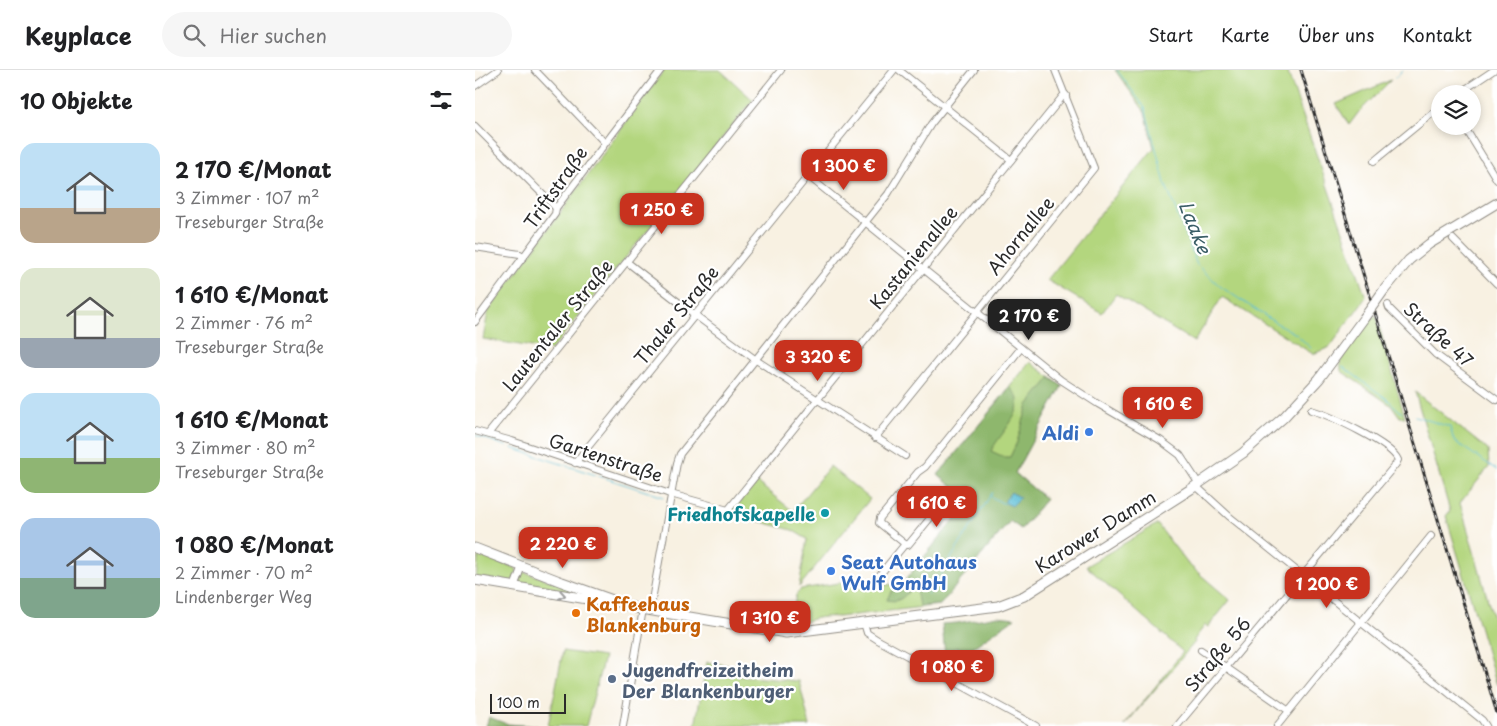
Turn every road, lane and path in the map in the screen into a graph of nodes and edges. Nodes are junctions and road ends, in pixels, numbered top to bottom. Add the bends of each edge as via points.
1 (498, 70) edge
2 (535, 70) edge
3 (661, 70) edge
4 (781, 70) edge
5 (895, 70) edge
6 (899, 70) edge
7 (974, 70) edge
8 (1055, 70) edge
9 (1491, 71) edge
10 (1471, 85) edge
11 (475, 86) edge
12 (1066, 95) junction
13 (945, 106) junction
14 (1431, 114) edge
15 (475, 126) edge
16 (1470, 135) edge
17 (605, 143) junction
18 (1011, 160) junction
19 (1374, 161) dead end
20 (808, 176) junction
21 (1497, 180) edge
22 (1497, 203) edge
23 (556, 208) junction
24 (866, 223) junction
25 (1453, 239) dead end
26 (475, 247) edge
27 (523, 257) junction
28 (627, 262) junction
29 (923, 268) junction
30 (1497, 284) edge
31 (1388, 306) dead end
32 (977, 312) junction
33 (695, 315) junction
34 (475, 322) edge
35 (1021, 348) junction
36 (756, 360) junction
37 (818, 399) junction
38 (1497, 400) edge
39 (1311, 410) dead end
40 (475, 431) edge
41 (488, 434) junction
42 (875, 438) junction
43 (905, 456) dead end
44 (575, 463) junction
45 (1197, 485) junction
46 (671, 494) junction
47 (945, 500) dead end
48 (729, 510) joint
49 (1431, 536) dead end
50 (905, 544) junction
51 (475, 548) edge
52 (522, 566) junction
53 (1303, 576) junction
54 (878, 577) dead end
55 (475, 580) edge
56 (514, 587) junction
57 (626, 605) junction
58 (646, 610) junction
59 (1361, 622) junction
60 (864, 623) junction
61 (1201, 650) dead end
62 (1226, 667) junction
63 (1289, 711) junction
64 (623, 726) edge
65 (1035, 726) edge
66 (1177, 726) edge
67 (1277, 726) edge
68 (1486, 726) edge

1 - 11 street
2 - 17 street
3 - 17 street, Triftstraße
4 - 28 street, Lautentaler Straße
5 - 20 street, Thaler Straße
6 - 13 street
7 - 13 street
8 - 12 street
9 - 10 street
12 - 18 street, Kastanienallee
12 - 32 street, Ahornallee via 1094,168
13 - 18 street
13 - 24 street
14 - 19 street
15 - 23 street
16 - 21 street
17 - 23 street, Triftstraße
18 - 29 street, Kastanienallee
20 - 24 street
20 - 33 street, Thaler Straße
22 - 45 main road, Karower Damm, bridge via 1429,244 1409,260 1330,365 1283,417 1243,453
23 - 27 street, Triftstraße via 555,214
24 - 29 street
24 - 36 street
25 - 30 street
26 - 27 street
27 - 34 street, Triftstraße
28 - 33 street
28 - 41 street, Lautentaler Straße
29 - 32 street
29 - 37 street, Kastanienallee
31 - 38 street, Straße 47 via 1435,354
32 - 35 street
32 - 42 street, Ahornallee
33 - 36 street
33 - 44 street, Thaler Straße
35 - 45 street via 1061,380 1180,455
35 - 50 street via 880,518 879,524
36 - 37 street
36 - 46 street via 681,454
37 - 42 street
37 - 48 street, Kastanienallee
39 - 53 street, Straße 56 via 1367,435 1395,455 1397,460
40 - 41 street, Gartenstraße
41 - 44 street, Gartenstraße
42 - 43 street
44 - 46 street, Gartenstraße
45 - 53 street via 1230,517
45 - 60 main road, Karower Damm via 1017,599 987,608
46 - 48 street, Gartenstraße
46 - 58 street
47 - 50 street via 911,543
49 - 59 street
50 - 54 street
51 - 52 main road
52 - 56 street
52 - 57 main road
53 - 59 street
53 - 62 street, Straße 56
55 - 56 main road
56 -> 57 main road
57 - 58 main road, Karower Damm
58 - 60 main road, Karower Damm via 789,633
58 - 64 street
59 - 63 street
59 - 68 street
60 - 65 street via 867,633 878,640
61 - 62 street
62 - 63 street
62 - 66 street, Straße 56
63 - 67 street

